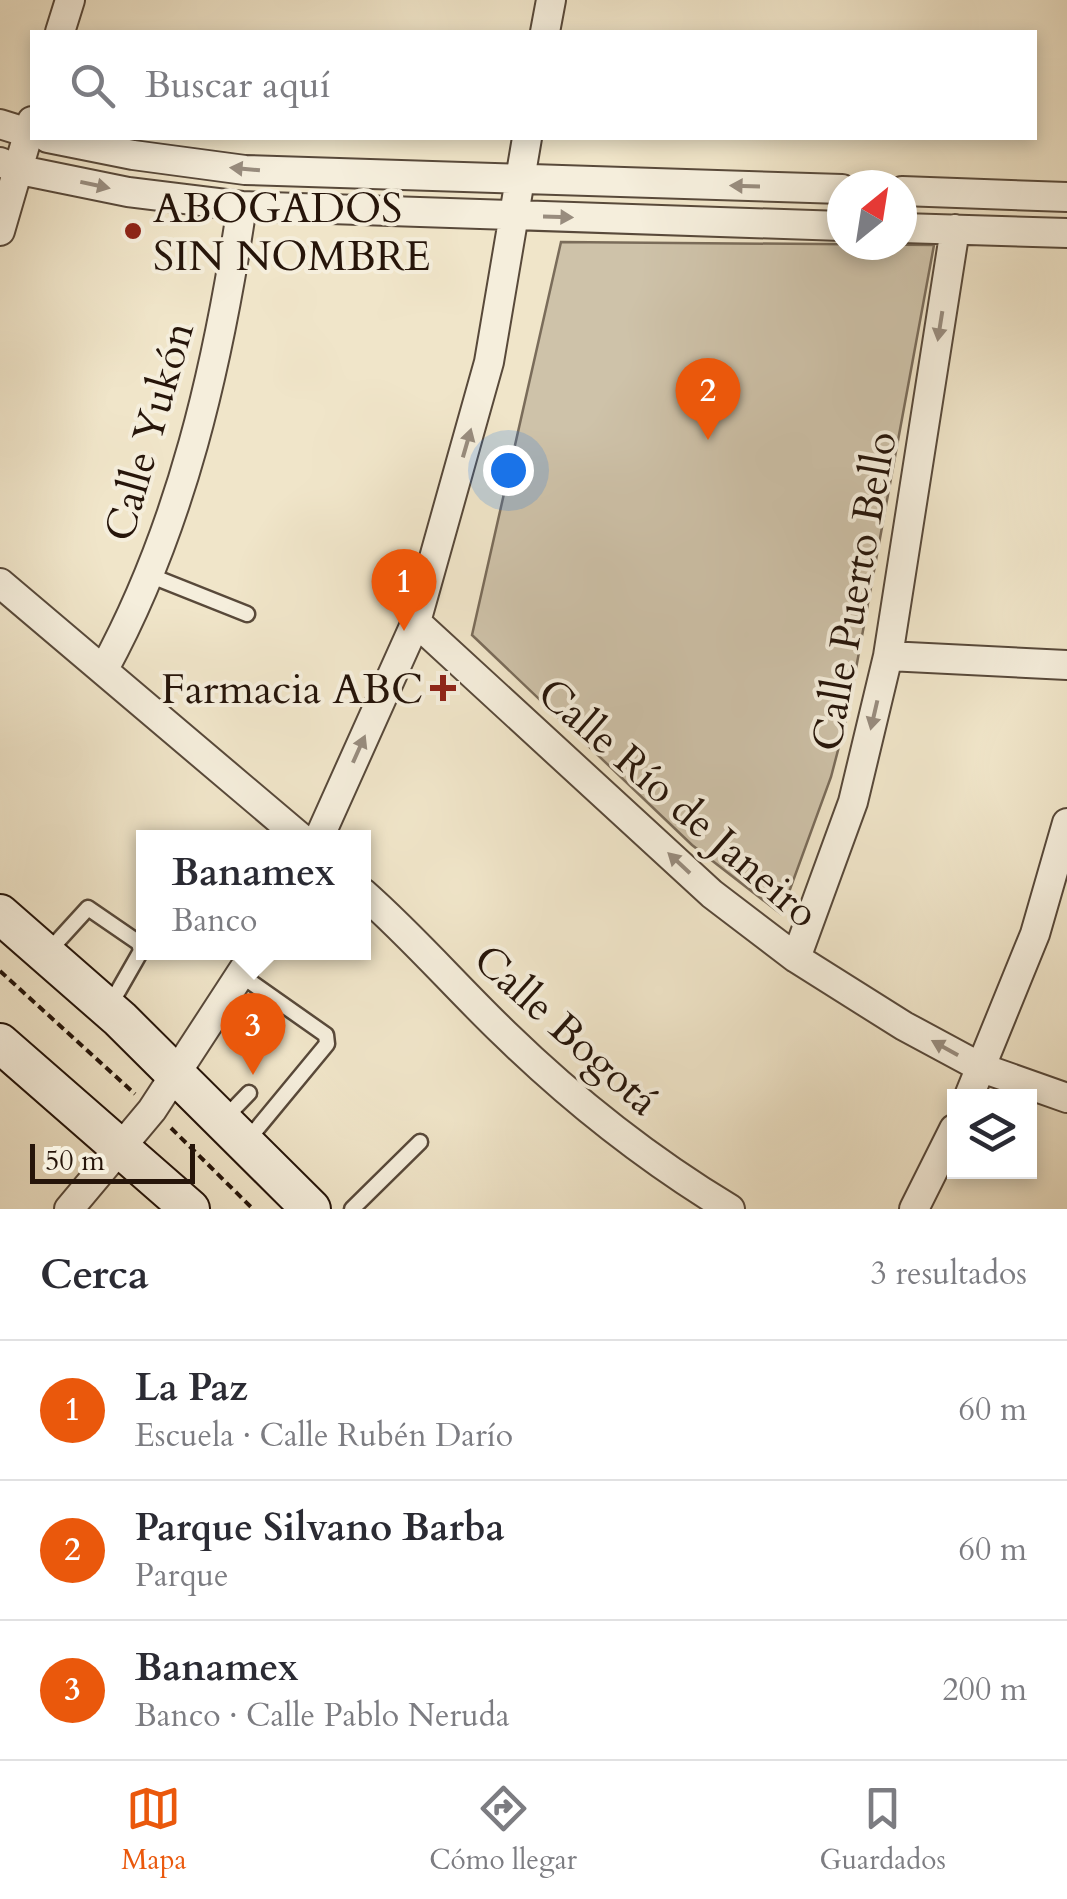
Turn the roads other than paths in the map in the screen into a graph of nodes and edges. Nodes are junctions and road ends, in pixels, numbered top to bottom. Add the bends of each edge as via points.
1 (70, 0) edge
2 (551, 0) edge
3 (61, 30) edge
4 (546, 30) edge
5 (0, 124) edge
6 (30, 131) edge
7 (30, 139) edge
8 (69, 140) edge
9 (528, 140) edge
10 (10, 166) edge
11 (520, 179) junction
12 (827, 189) edge
13 (917, 192) edge
14 (1067, 197) edge
15 (242, 206) junction
16 (514, 215) junction
17 (827, 225) edge
18 (917, 229) edge
19 (0, 230) edge
20 (955, 230) junction
21 (1067, 233) edge
22 (150, 575) junction
23 (0, 582) edge
24 (248, 614) dead end
25 (416, 622) junction
26 (888, 656) junction
27 (1067, 666) edge
28 (104, 669) junction
29 (1067, 823) edge
30 (292, 830) edge
31 (323, 830) edge
32 (1060, 881) edge
33 (371, 901) edge
34 (0, 914) edge
35 (136, 940) edge
36 (46, 954) junction
37 (796, 958) junction
38 (137, 960) edge
39 (248, 964) edge
40 (109, 1008) junction
41 (0, 1043) edge
42 (982, 1068) junction
43 (176, 1074) junction
44 (972, 1089) edge
45 (248, 1093) dead end
46 (1067, 1098) edge
47 (234, 1132) junction
48 (420, 1142) dead end
49 (947, 1143) edge
50 (121, 1149) junction
51 (177, 1205) edge
52 (70, 1209) edge
53 (311, 1209) edge
54 (352, 1209) edge
55 (730, 1209) edge
56 (914, 1209) edge

1 - 3 street
2 - 4 street
5 - 6 street
7 - 10 street
11 -> 8 street via 245,170
9 - 11 street
10 -> 15 street via 128,192
10 - 19 street
12 -> 11 street
11 - 16 street
13 - 14 street
15 - 16 street
15 - 22 street, Calle Yukón via 212,374
16 -> 17 street
25 -> 16 street via 489,362
18 - 20 street
20 - 21 street
20 -> 26 street, Calle Puerto Bello
22 - 24 lane
22 - 28 street, Calle Yukón
23 - 28 street
31 -> 25 street
37 -> 25 street, Calle Río de Janeiro via 712,894
26 - 27 street
26 -> 37 street, Calle Puerto Bello via 853,802
28 - 30 street
29 - 32 street
32 - 42 street
33 - 55 street, Calle Bogotá via 553,1077 646,1153
34 - 36 main road
35 - 36 lane via 88,908
36 - 40 main road
42 -> 37 street, Calle Río de Janeiro
38 - 40 lane
39 - 43 street
39 - 47 lane via 326,1035 327,1044
40 - 43 main road
41 - 50 main road
42 - 44 street
42 - 46 street, Calle Río de Janeiro
43 - 47 main road
43 - 50 street
45 - 47 lane
47 - 53 main road
48 - 54 lane
49 - 56 street
50 - 51 main road
50 - 52 street

